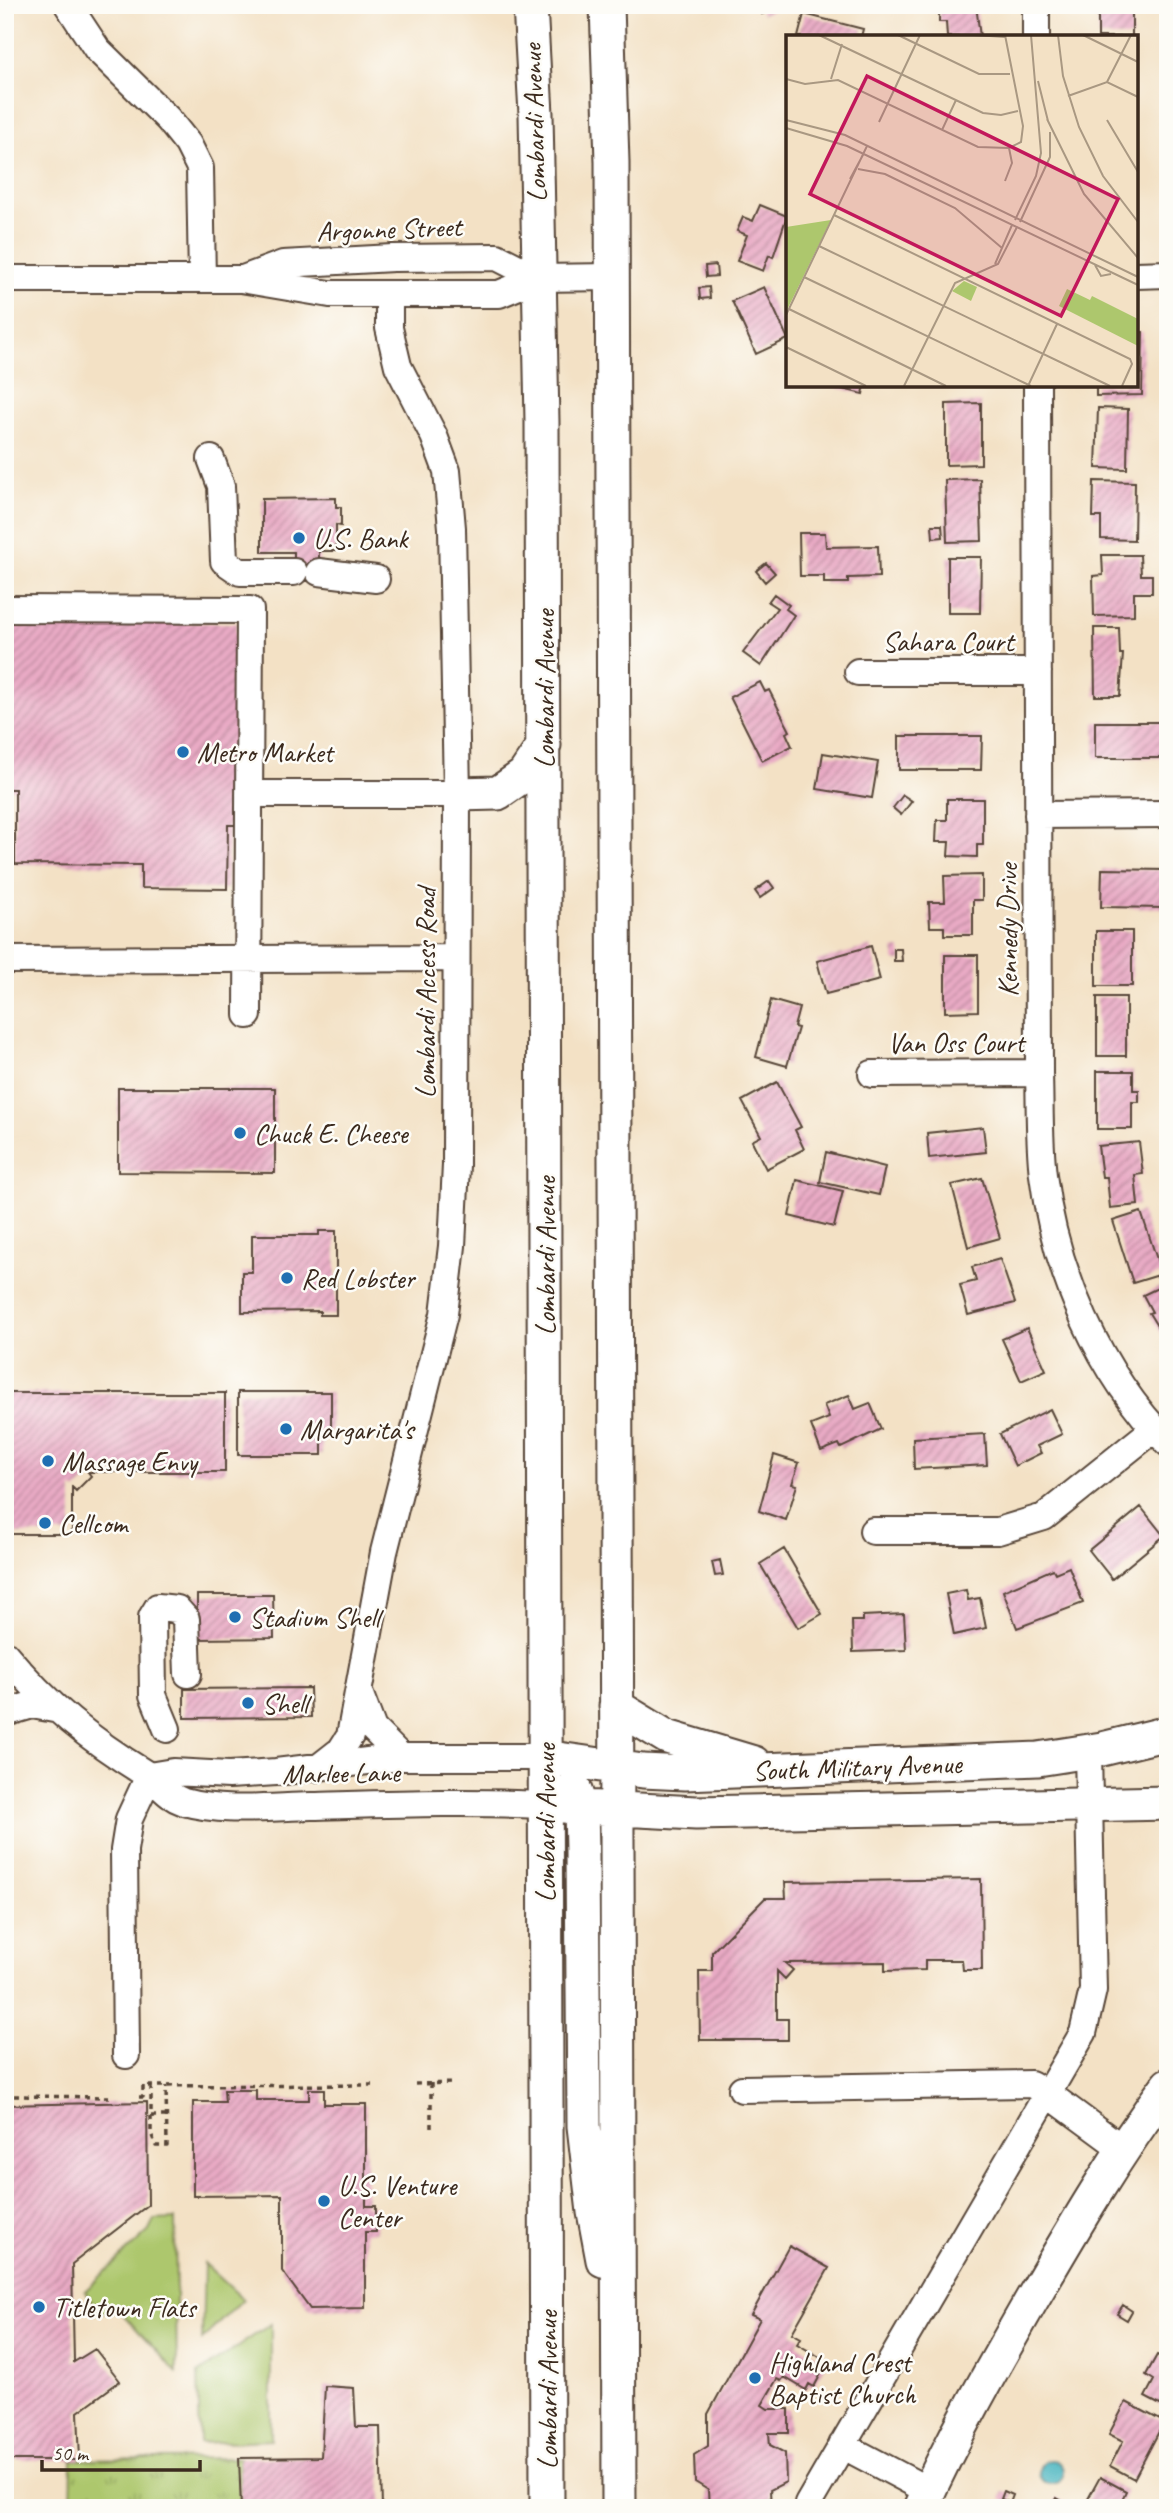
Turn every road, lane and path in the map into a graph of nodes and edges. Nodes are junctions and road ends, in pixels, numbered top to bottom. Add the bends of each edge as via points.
1 (68, 5) edge
2 (530, 5) edge
3 (607, 5) edge
4 (1036, 5) edge
5 (1036, 35) edge
6 (1168, 274) edge
7 (1138, 275) edge
8 (612, 277) junction
9 (538, 278) junction
10 (5, 279) edge
11 (202, 279) junction
12 (241, 279) junction
13 (388, 294) junction
14 (1037, 387) edge
15 (211, 459) dead end
16 (376, 579) dead end
17 (5, 609) edge
18 (858, 672) dead end
19 (1038, 672) junction
20 (544, 745) junction
21 (498, 793) junction
22 (249, 794) junction
23 (457, 794) junction
24 (1168, 814) edge
25 (1038, 815) junction
26 (544, 841) junction
27 (456, 958) junction
28 (248, 959) junction
29 (5, 960) edge
30 (248, 1015) dead end
31 (1039, 1073) junction
32 (872, 1074) dead end
33 (1161, 1436) edge
34 (873, 1531) dead end
35 (5, 1654) edge
36 (188, 1674) dead end
37 (360, 1695) junction
38 (617, 1706) junction
39 (54, 1709) junction
40 (5, 1713) edge
41 (167, 1729) dead end
42 (1168, 1733) edge
43 (1088, 1752) junction
44 (401, 1757) junction
45 (544, 1757) junction
46 (318, 1768) junction
47 (616, 1768) junction
48 (769, 1769) junction
49 (149, 1776) junction
50 (1168, 1803) edge
51 (1088, 1804) junction
52 (544, 1805) junction
53 (581, 1808) junction
54 (616, 1810) junction
55 (126, 2055) dead end
56 (431, 2083) junction
57 (455, 2083) dead end
58 (415, 2084) dead end
59 (378, 2085) dead end
60 (1168, 2085) edge
61 (151, 2086) junction
62 (166, 2086) junction
63 (742, 2090) dead end
64 (1048, 2093) junction
65 (14, 2096) dead end
66 (111, 2097) dead end
67 (139, 2097) dead end
68 (151, 2116) junction
69 (166, 2116) junction
70 (431, 2129) dead end
71 (1123, 2149) junction
72 (619, 2309) junction
73 (842, 2445) junction
74 (925, 2499) edge
75 (808, 2504) dead end
76 (547, 2508) edge
77 (619, 2508) edge

1 - 11 street via 97,49 168,119 200,168
2 - 9 main road, Lombardi Avenue
3 - 8 main road
4 - 5 street
6 - 7 street
8 - 9 street, Argonne Street
8 - 38 main road
9 - 12 street, Argonne Street via 497,257 484,257 283,264
9 - 13 street, Argonne Street via 499,294
9 - 20 main road, Lombardi Avenue
10 - 11 street, Argonne Street
11 - 12 street, Argonne Street
12 - 13 street, Argonne Street via 330,294
13 - 23 street, Lombardi Access Road via 389,328 398,366 447,471
14 - 19 street, Kennedy Drive
15 - 16 street via 221,486 224,561 240,572
17 - 22 street via 250,610
18 - 19 street, Sahara Court
19 - 25 street, Kennedy Drive
20 - 21 main road via 524,775
20 - 26 main road, Lombardi Avenue
21 - 23 main road
21 - 26 main road
22 - 23 street
22 - 28 street
23 - 27 street, Lombardi Access Road
24 - 25 street
25 - 31 street, Kennedy Drive
26 - 45 main road, Lombardi Avenue
27 - 28 street
27 - 37 street, Lombardi Access Road via 456,1175 449,1282 376,1586
28 - 29 street
28 - 30 street
31 - 32 street, Van Oss Court
31 - 33 street, Kennedy Drive via 1043,1174 1069,1282 1093,1338 1124,1390
33 - 34 street via 1044,1517 998,1531
35 - 39 street, Marlee Lane
36 - 41 street via 186,1619 177,1609 158,1607 152,1617 153,1695
37 - 44 street, Lombardi Access Road via 373,1729
37 - 46 street, Lombardi Access Road via 347,1742
38 - 47 main road
38 - 48 main road via 667,1737
39 - 40 street via 32,1705
39 - 49 street, Marlee Lane via 95,1743
42 - 43 main road, South Military Avenue
43 - 48 main road, South Military Avenue via 986,1763
43 - 51 street
44 - 45 street, Marlee Lane
44 - 46 street, Marlee Lane
45 - 47 main road, South Military Avenue
45 - 52 main road, Lombardi Avenue
45 - 53 main road via 567,1777
46 - 49 street, Marlee Lane
47 - 48 main road, South Military Avenue via 685,1773
47 - 54 main road
49 - 52 street, Marlee Lane via 173,1798 213,1806
49 - 55 street via 129,1819 124,1850
50 - 51 main road, South Military Avenue
51 - 54 main road, South Military Avenue via 696,1814
51 - 64 street via 1093,1990 1083,2033
52 - 53 main road, South Military Avenue
52 - 76 main road, Lombardi Avenue
53 - 54 main road, South Military Avenue
53 - 72 main road via 585,2140 600,2246
54 - 72 main road
56 - 57 path
56 - 58 path
56 - 70 path
59 - 62 path
60 - 71 main road
61 - 62 path
61 - 67 path via 142,2086 143,2097
61 - 68 path
62 - 69 path
63 - 64 street via 1031,2084
64 - 71 street
64 - 73 street
65 - 66 path
68 - 69 path
68 - 69 path via 156,2146 167,2146
71 - 74 main road via 989,2374
72 - 77 main road
73 - 74 street
73 - 75 street

